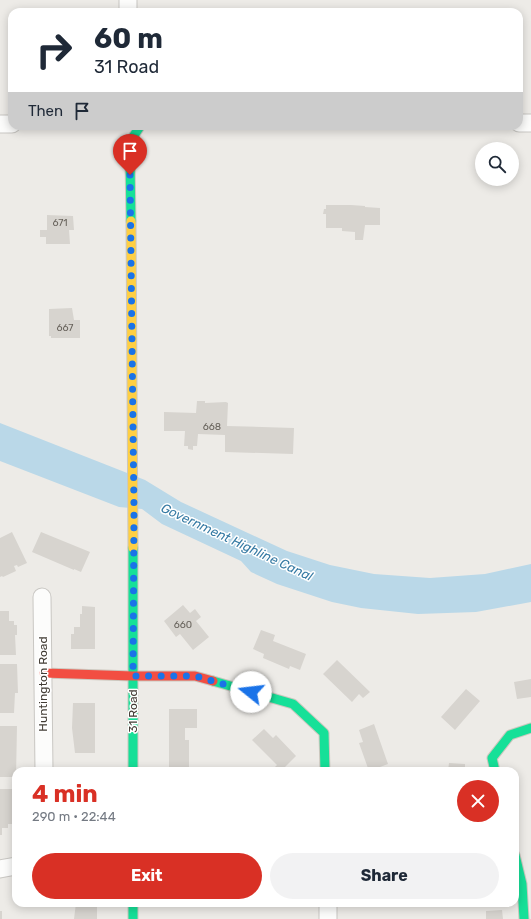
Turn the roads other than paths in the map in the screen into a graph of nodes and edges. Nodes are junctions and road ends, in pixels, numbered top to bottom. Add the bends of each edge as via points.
1 (135, 130) edge
2 (42, 597) dead end
3 (44, 673) junction
4 (133, 676) junction
5 (531, 728) edge
6 (44, 767) edge
7 (133, 767) edge
8 (325, 767) edge
9 (494, 767) edge
10 (12, 867) edge
11 (0, 869) edge
12 (519, 872) edge
13 (133, 907) edge
14 (328, 907) edge
15 (134, 919) edge
16 (328, 919) edge
17 (524, 919) edge

1 - 4 street, 31 Road via 130,160
2 - 3 street, Huntington Road
3 - 4 street
3 - 6 street, Huntington Road
4 - 7 street, 31 Road
4 - 8 street via 195,676 293,704 324,733
5 - 9 street via 510,735 492,758
10 - 11 street
12 - 17 street
13 - 15 street
14 - 16 street

